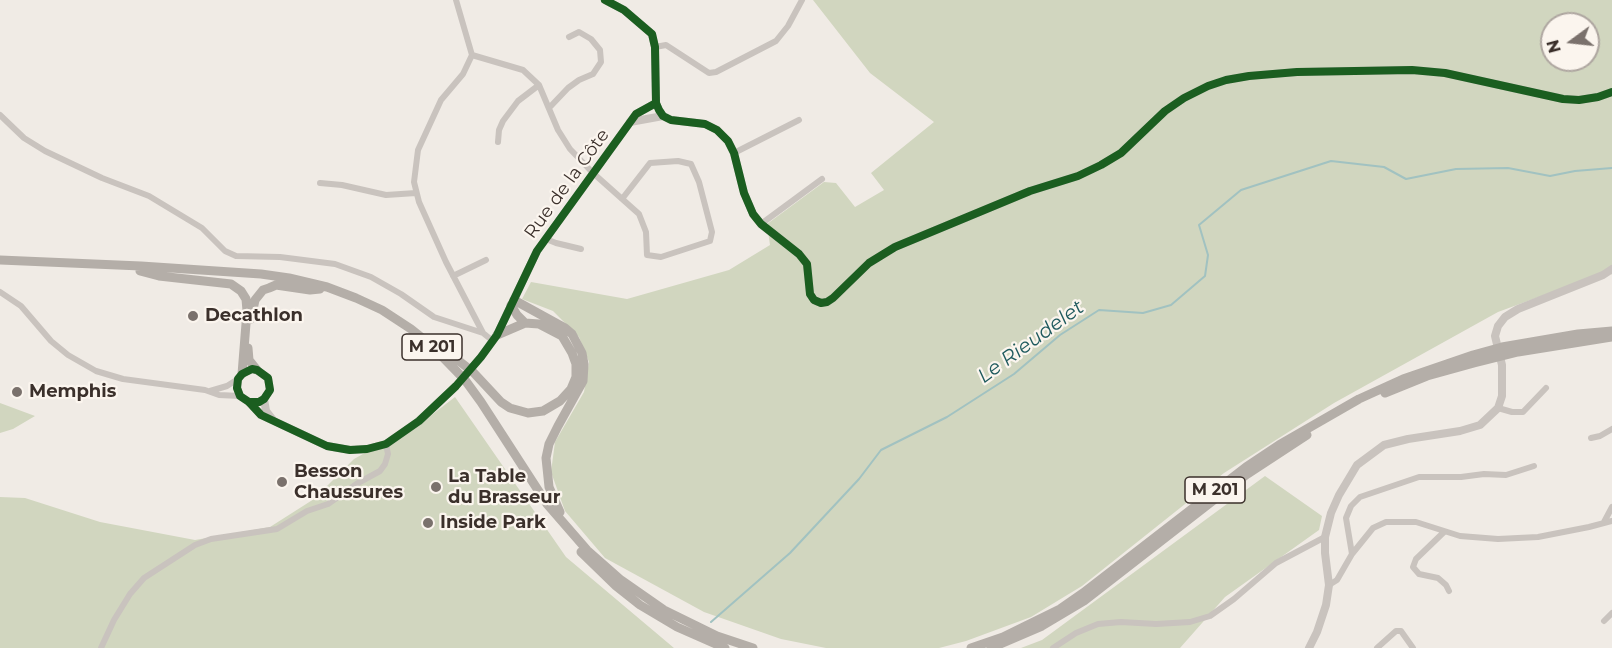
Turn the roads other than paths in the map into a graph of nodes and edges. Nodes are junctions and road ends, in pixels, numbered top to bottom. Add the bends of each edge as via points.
1 (456, 0) edge
2 (605, 0) edge
3 (809, 0) edge
4 (802, 1) edge
5 (569, 37) dead end
6 (655, 47) junction
7 (472, 55) junction
8 (538, 85) junction
9 (1612, 92) edge
10 (656, 103) junction
11 (549, 108) junction
12 (0, 115) edge
13 (663, 116) junction
14 (799, 120) dead end
15 (630, 122) junction
16 (498, 142) dead end
17 (734, 153) junction
18 (593, 173) junction
19 (822, 179) dead end
20 (320, 183) dead end
21 (416, 193) junction
22 (622, 199) junction
23 (761, 224) junction
24 (546, 239) junction
25 (580, 249) dead end
26 (0, 260) edge
27 (486, 260) dead end
28 (0, 266) edge
29 (1612, 269) edge
30 (140, 271) junction
31 (261, 274) junction
32 (453, 276) junction
33 (320, 289) junction
34 (0, 292) edge
35 (512, 303) junction
36 (525, 323) junction
37 (1612, 331) edge
38 (483, 333) junction
39 (1612, 337) edge
40 (495, 338) junction
41 (1517, 349) junction
42 (1473, 359) junction
43 (257, 369) junction
44 (240, 376) junction
45 (1545, 388) dead end
46 (209, 391) junction
47 (240, 396) junction
48 (264, 399) junction
49 (249, 402) junction
50 (1498, 408) junction
51 (274, 421) junction
52 (1612, 429) edge
53 (1591, 438) dead end
54 (386, 444) junction
55 (1534, 466) dead end
56 (1612, 507) edge
57 (1612, 521) edge
58 (1604, 522) junction
59 (1444, 532) junction
60 (1325, 537) junction
61 (587, 550) junction
62 (1352, 554) junction
63 (1329, 585) junction
64 (1449, 591) dead end
65 (1612, 613) edge
66 (1604, 621) dead end
67 (101, 648) edge
68 (725, 648) edge
69 (753, 648) edge
70 (971, 648) edge
71 (991, 648) edge
72 (1053, 648) edge
73 (1309, 648) edge
74 (1377, 648) edge
75 (1413, 648) edge

1 - 7 street
2 - 6 street via 640,22 652,34
3 - 4 street
4 - 6 street via 776,40 716,72 709,73 666,45
5 - 11 street via 579,32 591,39 600,50 601,62 593,74 568,88
6 - 10 street
7 - 8 street via 523,70
7 - 21 street via 463,74 441,100 418,150
8 - 11 street
8 - 16 street via 518,101 503,121
9 - 23 street via 1579,100 1563,99 1445,73 1412,70 1297,72 1249,76 1208,86 1165,111 1121,153 1078,176 1029,191 880,254 827,302 814,300 807,264 799,254
10 - 13 street
10 - 15 street, Rue de la Côte
11 - 18 street via 570,149
12 - 38 street via 38,147 149,196 202,228 225,251 236,256 335,264 371,277 434,317
13 - 15 street, Rue de la Côte
13 - 17 street via 717,130
14 - 17 street
15 - 18 street, Rue de la Côte
17 - 23 street via 748,204
18 - 22 street
18 - 24 street, Rue de la Côte
19 - 23 street
20 - 21 street via 386,195
21 - 32 street
22 - 22 street via 639,214 646,232 647,255 661,257 710,241 712,232 692,164 650,163
24 - 25 street
24 - 35 street, Rue de la Côte
26 - 31 highway, M 201
27 - 32 street
28 - 30 highway, M 201
29 - 50 street via 1505,317 1495,336 1503,381
30 - 33 highway, M 201 via 241,276
30 - 44 highway via 231,284 241,291 247,311
31 - 36 highway via 315,280 391,312 444,348 501,402 528,413 543,411 560,401 573,383 576,364 562,336 539,324
31 - 61 highway, M 201 via 308,282 356,298 382,310 431,345 482,402 548,504
32 - 38 street
33 - 43 highway via 276,285 263,290 255,300 248,351 249,360
33 - 68 highway, M 201 via 402,327 443,362 477,403 543,508 579,551 640,605
34 - 46 street via 21,306 60,349 85,366 123,379
35 - 36 highway
35 - 40 street, Rue de la Côte
35 - 61 highway via 565,328 582,353 583,381 549,444 546,465 554,501
36 - 40 highway
37 - 41 highway, M 201
38 - 40 street
39 - 41 highway, M 201
40 - 54 street, Rue de la Côte via 441,401
41 - 42 highway, M 201
42 - 70 highway, M 201 via 1403,379 1325,417 1246,467 1060,609
42 - 71 highway, M 201 via 1375,398 1307,435 1246,475 1084,601 1042,626
43 - 44 street
43 - 48 street via 270,384
44 - 46 street via 227,387
44 - 47 street
45 - 50 street via 1523,412
46 - 47 street
47 - 49 street
48 - 49 street
48 - 51 street via 266,411
49 - 51 street via 261,415
50 - 60 street via 1480,425 1384,445 1365,457 1348,477
51 - 54 street via 312,440 343,449
52 - 53 street
54 - 67 street via 388,454 380,471 328,504 277,529 195,545 144,578 124,603
55 - 62 street via 1506,475 1419,477 1360,497 1346,518
56 - 58 street
57 - 58 street
58 - 59 street via 1528,537 1478,538
59 - 62 street via 1416,522 1386,522 1373,528
59 - 64 street via 1416,559 1413,567 1419,574 1438,578
60 - 63 street
60 - 72 street via 1276,563 1210,616 1190,622 1098,624
61 - 69 highway, M 201 via 664,610 717,636
62 - 63 street via 1337,580
63 - 73 street via 1326,605
65 - 66 street
74 - 75 street via 1396,631 1401,631

